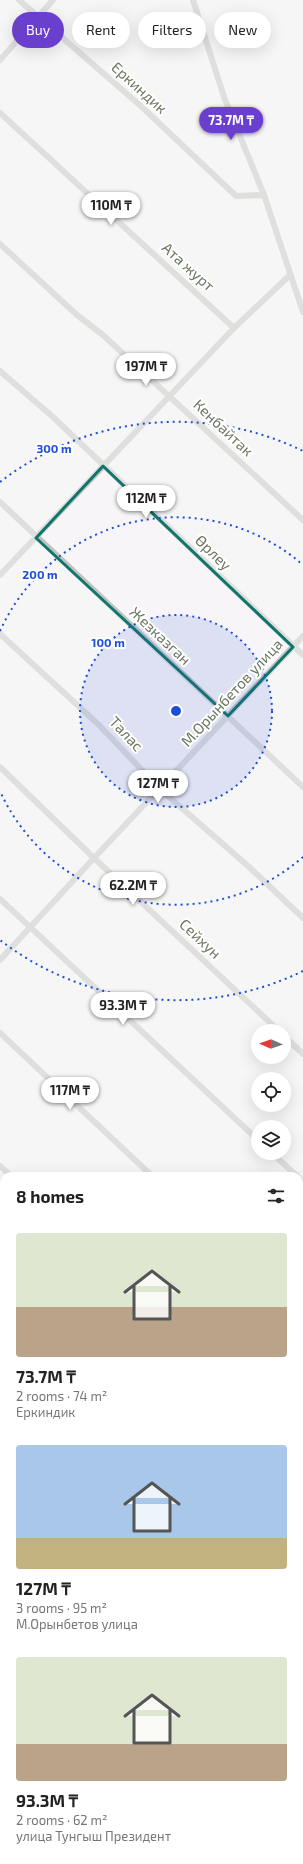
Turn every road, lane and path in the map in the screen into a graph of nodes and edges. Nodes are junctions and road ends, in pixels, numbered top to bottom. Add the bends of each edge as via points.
1 (19, 0) edge
2 (53, 0) edge
3 (192, 0) edge
4 (32, 12) edge
5 (42, 12) edge
6 (64, 40) edge
7 (12, 46) edge
8 (0, 60) edge
9 (0, 113) edge
10 (264, 195) junction
11 (0, 244) edge
12 (290, 275) junction
13 (303, 312) edge
14 (234, 328) junction
15 (0, 371) edge
16 (169, 397) junction
17 (103, 466) junction
18 (0, 502) edge
19 (303, 520) edge
20 (36, 538) junction
21 (0, 575) edge
22 (0, 634) edge
23 (303, 636) edge
24 (293, 647) junction
25 (303, 655) edge
26 (228, 716) junction
27 (0, 767) edge
28 (303, 787) edge
29 (160, 789) junction
30 (94, 858) junction
31 (0, 899) edge
32 (303, 918) edge
33 (30, 928) junction
34 (0, 960) edge
35 (272, 1024) edge
36 (0, 1033) edge
37 (291, 1043) edge
38 (303, 1054) edge
39 (251, 1133) edge
40 (280, 1160) edge
41 (148, 1172) edge
42 (293, 1172) edge

1 - 4 street, Еркиндик
2 - 5 street
3 - 10 street via 224,98
6 - 10 street, Еркиндик via 142,107 236,196
7 - 8 street
9 - 14 street, Ата журт
10 - 12 street
11 - 16 street, Кенбайтак
12 - 13 street
12 - 14 street
14 - 16 street
15 - 17 street, Өрлеу via 53,417
16 - 17 street
16 - 19 street, Кенбайтак
17 - 20 street
17 - 24 street, Өрлеу
18 - 20 street, Жезказган
20 - 21 street
20 - 26 street, Жезказган
22 - 29 street, Талас via 99,725
23 - 24 street, М.Орынбетов улица
24 - 25 street, Өрлеу
24 - 26 street, М.Орынбетов улица
26 - 28 street, Жезказган
26 - 29 street, М.Орынбетов улица
27 - 30 street, Сейхун
29 - 30 street, М.Орынбетов улица
29 - 32 street, Талас
30 - 33 street, М.Орынбетов улица
30 - 35 street, Сейхун
31 - 33 street
33 - 34 street, М.Орынбетов улица
33 - 39 street
36 - 41 street
37 - 38 street
40 - 42 street

